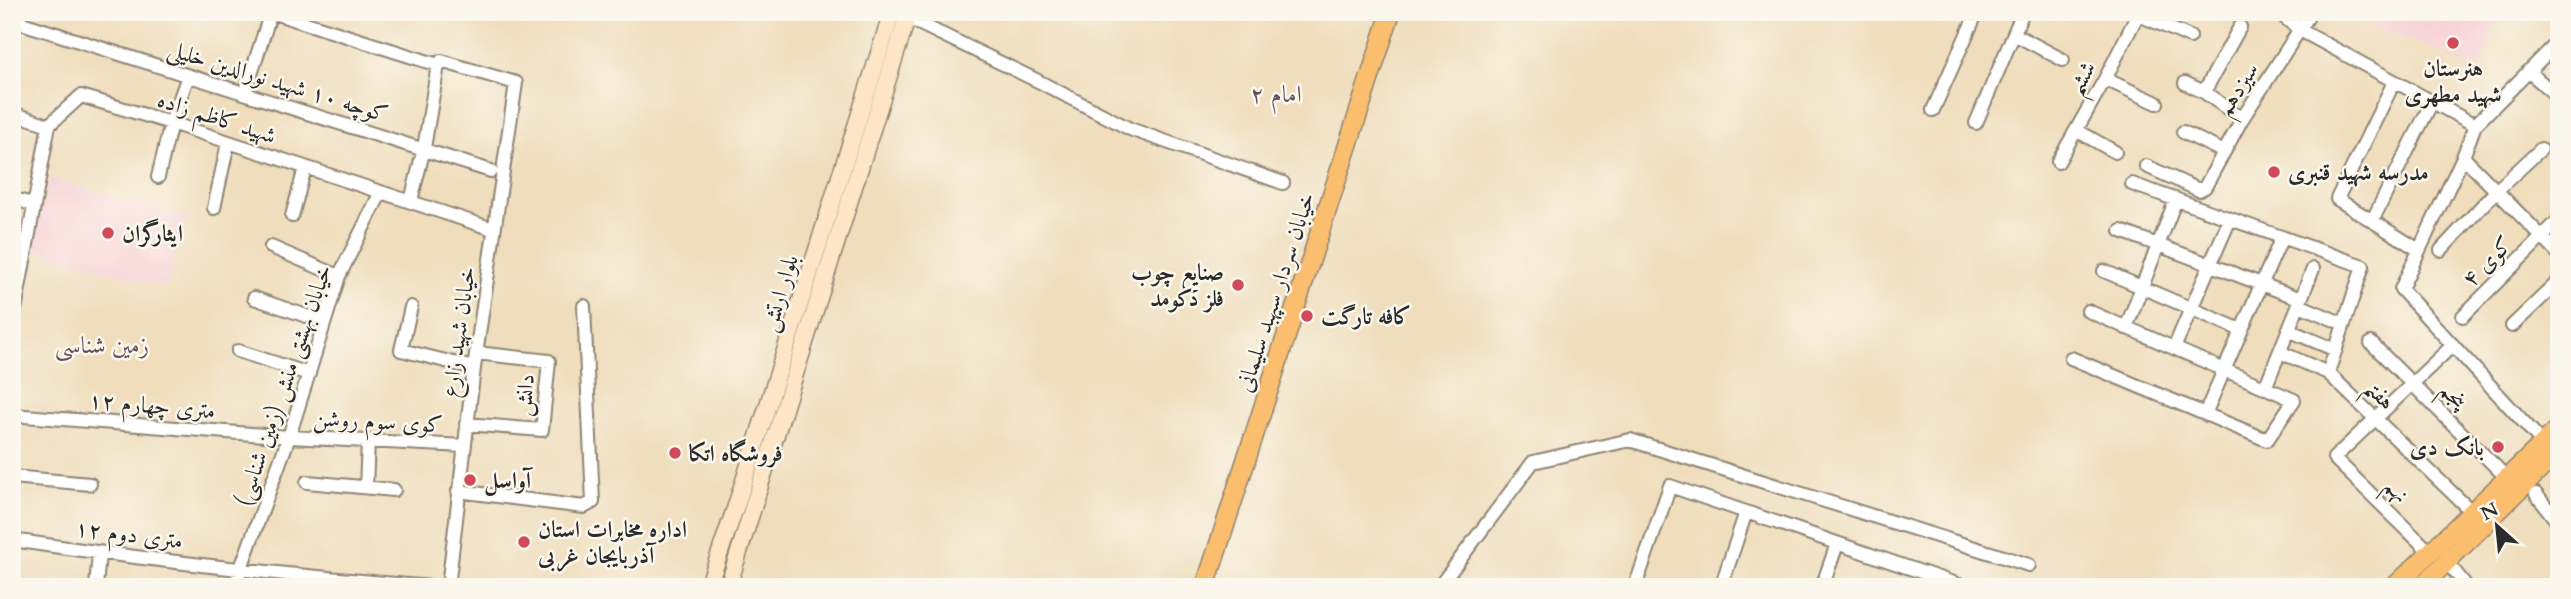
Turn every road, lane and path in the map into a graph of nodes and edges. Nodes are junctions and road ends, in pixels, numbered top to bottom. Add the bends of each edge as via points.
1 (271, 12) edge
2 (1380, 12) edge
3 (1391, 12) edge
4 (1977, 12) edge
5 (2278, 12) edge
6 (2311, 12) edge
7 (892, 13) edge
8 (2136, 13) edge
9 (2018, 14) edge
10 (909, 15) edge
11 (12, 20) edge
12 (2240, 27) dead end
13 (2300, 30) junction
14 (2014, 34) junction
15 (2190, 37) dead end
16 (2559, 41) edge
17 (2063, 60) dead end
18 (438, 65) junction
19 (2528, 71) junction
20 (188, 76) junction
21 (2105, 79) junction
22 (2394, 82) junction
23 (2185, 83) dead end
24 (2204, 92) junction
25 (245, 93) junction
26 (2559, 98) edge
27 (2432, 102) junction
28 (2157, 103) dead end
29 (1933, 110) dead end
30 (12, 113) edge
31 (2242, 119) junction
32 (171, 123) junction
33 (1976, 123) dead end
34 (49, 125) junction
35 (2475, 125) junction
36 (2077, 130) junction
37 (2183, 132) dead end
38 (228, 142) junction
39 (424, 148) junction
40 (2541, 149) dead end
41 (2115, 152) dead end
42 (2224, 152) junction
43 (2463, 157) junction
44 (2058, 162) dead end
45 (2147, 166) dead end
46 (305, 168) junction
47 (491, 171) dead end
48 (158, 177) dead end
49 (1283, 183) dead end
50 (2132, 184) dead end
51 (2496, 191) junction
52 (381, 192) junction
53 (12, 198) edge
54 (2176, 199) junction
55 (411, 201) junction
56 (34, 205) junction
57 (214, 208) dead end
58 (292, 216) dead end
59 (2230, 219) junction
60 (2559, 220) edge
61 (2372, 221) junction
62 (493, 229) junction
63 (2121, 231) dead end
64 (2541, 236) junction
65 (2281, 237) junction
66 (2158, 245) junction
67 (271, 247) dead end
68 (2419, 250) junction
69 (2441, 250) dead end
70 (2559, 254) edge
71 (2210, 265) junction
72 (2314, 268) dead end
73 (2104, 271) dead end
74 (339, 276) junction
75 (2559, 281) edge
76 (2261, 284) junction
77 (2142, 287) junction
78 (15, 291) edge
79 (254, 298) dead end
80 (2300, 302) junction
81 (584, 306) dead end
82 (411, 307) dead end
83 (2191, 308) junction
84 (2088, 312) dead end
85 (2463, 316) dead end
86 (324, 322) junction
87 (2344, 324) junction
88 (12, 326) edge
89 (2512, 326) dead end
90 (2126, 328) junction
91 (2241, 330) junction
92 (2288, 330) junction
93 (2371, 343) dead end
94 (2453, 345) junction
95 (2174, 348) junction
96 (2336, 350) junction
97 (238, 351) dead end
98 (2280, 352) junction
99 (476, 353) junction
100 (2071, 358) dead end
101 (474, 368) junction
102 (2224, 370) junction
103 (2328, 373) junction
104 (309, 374) junction
105 (2412, 384) junction
106 (2265, 387) junction
107 (2205, 414) junction
108 (12, 415) edge
109 (2375, 418) junction
110 (466, 424) junction
111 (2559, 428) edge
112 (289, 437) junction
113 (368, 442) junction
114 (464, 446) junction
115 (2551, 447) edge
116 (12, 477) edge
117 (2507, 478) junction
118 (307, 482) dead end
119 (90, 484) dead end
120 (366, 487) junction
121 (394, 490) dead end
122 (458, 491) junction
123 (2536, 494) dead end
124 (737, 503) junction
125 (754, 508) junction
126 (1746, 512) junction
127 (2472, 512) junction
128 (2559, 524) edge
129 (12, 540) edge
130 (1838, 544) junction
131 (2430, 552) junction
132 (99, 553) junction
133 (2447, 562) junction
134 (2029, 565) dead end
135 (242, 568) junction
136 (302, 582) edge
137 (1934, 582) edge
138 (96, 587) edge
139 (234, 587) edge
140 (432, 587) edge
141 (448, 587) edge
142 (708, 587) edge
143 (728, 587) edge
144 (1195, 587) edge
145 (1205, 587) edge
146 (1438, 587) edge
147 (1635, 587) edge
148 (1721, 587) edge
149 (1822, 587) edge
150 (1965, 587) edge
151 (2394, 587) edge
152 (2421, 587) edge
153 (2467, 587) edge

1 - 18 street
1 - 25 street
2 - 144 main road, خیابان سردار سپهبد سلیمانی
3 - 145 main road, خیابان سردار سپهبد سلیمانی
4 - 29 street
5 - 13 street
6 - 13 street, سیزدهم
7 - 10 main road
7 - 124 main road, بلوار ارتش
8 - 15 street
8 - 21 street, ششم
9 - 14 street
10 - 49 street via 1130,129
10 - 125 main road, بلوار ارتش
11 - 20 street, کوچه ۱۰ شهید نورالدین خلیلی
12 - 24 street
13 - 22 street
13 - 31 street, سیزدهم
14 - 17 street
14 - 33 street
16 - 19 street
18 - 39 street
18 - 62 street, خیابان شهید زارع via 441,61 516,83
19 - 26 street
19 - 35 street
20 - 25 street, کوچه ۱۰ شهید نورالدین خلیلی
20 - 32 street
21 - 28 street
21 - 36 street, ششم
22 - 27 street
22 - 61 street via 2337,199
23 - 24 street
24 - 31 street
25 - 39 street, کوچه ۱۰ شهید نورالدین خلیلی
27 - 35 street
27 - 61 street
30 - 34 street
31 - 42 street, سیزدهم
32 - 34 street, شهید کاظم زاده via 80,96
32 - 38 street, شهید کاظم زاده
32 - 48 street
34 - 56 street
35 - 43 street
36 - 41 street
36 - 44 street, ششم
37 - 42 street
38 - 46 street, شهید کاظم زاده
38 - 57 street
39 - 47 street, کوچه ۱۰ شهید نورالدین خلیلی
39 - 55 street
40 - 51 street
42 - 45 street, سیزدهم via 2202,190
43 - 51 street
43 - 68 street
46 - 52 street, شهید کاظم زاده
46 - 58 street
50 - 54 street
51 - 64 street
51 - 69 street
52 - 55 street
52 - 74 street, خیابان بهشتی منش (زمین شناسی)
53 - 56 street
54 - 59 street
54 - 66 street
55 - 62 street
56 - 78 street
59 - 65 street
59 - 71 street
60 - 64 street, کوی ۴
61 - 68 street
62 - 99 street, خیابان شهید زارع
63 - 66 street
64 - 70 street
64 - 85 street, کوی ۴
65 - 76 street
65 - 87 street via 2363,266
66 - 71 street
66 - 77 street
67 - 74 street
68 - 94 street via 2401,289
71 - 76 street
71 - 83 street
72 - 80 street
73 - 77 street
74 - 86 street, خیابان بهشتی منش (زمین شناسی)
75 - 89 street
76 - 80 street
76 - 91 street
77 - 83 street
77 - 90 street
78 - 88 street
79 - 86 street
80 - 87 street
80 - 92 street
81 - 122 street via 593,502 584,507
82 - 101 street via 401,350
83 - 91 street
83 - 95 street
84 - 90 street
86 - 104 street, خیابان بهشتی منش (زمین شناسی)
87 - 96 street
90 - 95 street
91 - 102 street
92 - 96 street
92 - 98 street
93 - 105 street, پنجم
94 - 105 street
94 - 115 street
95 - 102 street
96 - 103 street
97 - 104 street
98 - 103 street, هفتم
98 - 106 street
99 - 101 street, خیابان شهید زارع
99 - 110 street, دانش via 549,361 542,430
100 - 107 street
101 - 110 street, خیابان شهید زارع
102 - 106 street
102 - 107 street
103 - 109 street, هفتم
104 - 112 street, خیابان بهشتی منش (زمین شناسی)
105 - 109 street
105 - 117 street, پنجم
106 - 107 street via 2294,400 2267,440
108 - 112 street, ۱۲ متری چهارم
109 - 127 street, هفتم
109 - 131 street, نهم via 2334,458
110 - 114 street, خیابان شهید زارع
111 - 115 main road
112 - 113 street, کوی سوم روشن
112 - 135 street, خیابان بهشتی منش (زمین شناسی)
113 - 114 street, کوی سوم روشن
113 - 120 street
114 - 122 street, خیابان شهید زارع
115 - 117 main road
115 - 133 main road
116 - 119 street
117 - 127 main road
118 - 120 street
120 - 121 street
122 - 141 street, خیابان شهید زارع
123 - 128 street
124 - 125 main road
124 - 142 main road, بلوار ارتش
125 - 143 main road, بلوار ارتش
126 - 130 street
126 - 147 street via 1670,486
126 - 148 street
127 - 131 main road
129 - 132 street, ۱۲ متری دوم
130 - 137 street
130 - 149 street
131 - 151 main road
132 - 135 street, ۱۲ متری دوم
132 - 138 street
133 - 152 main road
133 - 153 street
134 - 146 street via 1630,440 1533,462
135 - 136 street, ۱۲ متری دوم
135 - 139 street, خیابان بهشتی منش (زمین شناسی)
136 - 140 street, ۱۲ متری دوم
137 - 150 street

